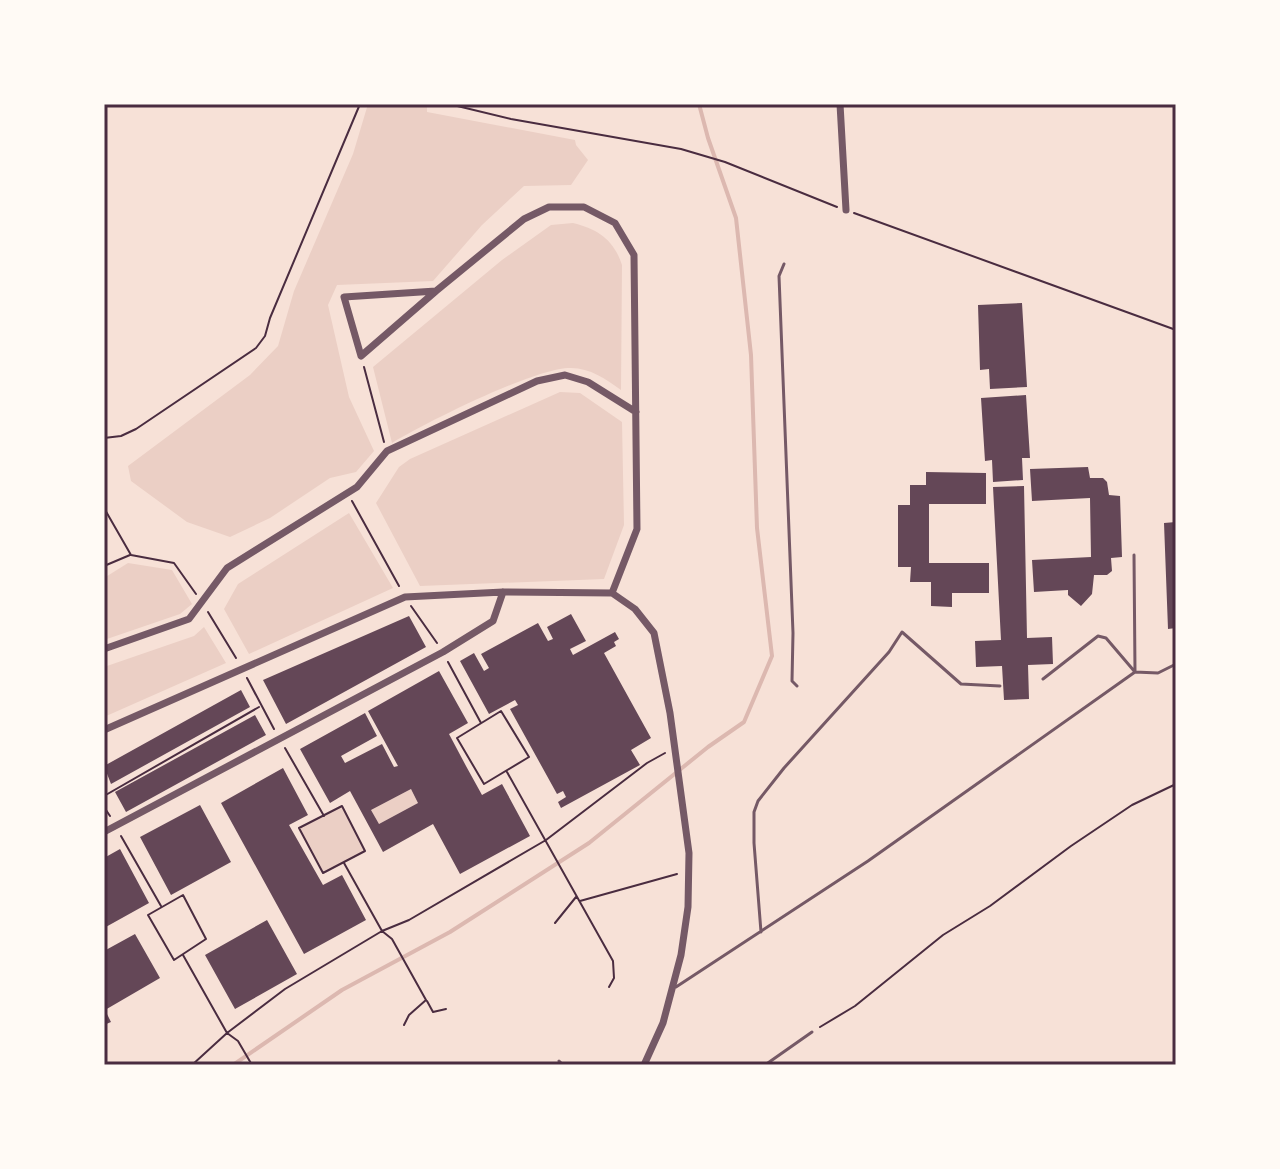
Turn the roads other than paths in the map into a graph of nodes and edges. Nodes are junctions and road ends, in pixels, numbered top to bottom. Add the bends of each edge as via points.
1 (840, 104) edge
2 (846, 210) road end
3 (784, 264) dead end
4 (436, 291) junction
5 (636, 412) junction
6 (1134, 555) dead end
7 (503, 592) junction
8 (612, 593) junction
9 (104, 649) edge
10 (1176, 664) edge
11 (1135, 672) junction
12 (1043, 679) dead end
13 (797, 686) dead end
14 (1000, 686) dead end
15 (104, 730) edge
16 (104, 832) edge
17 (761, 932) junction
18 (672, 989) junction
19 (812, 1032) road end
20 (559, 1061) dead end
21 (563, 1065) edge
22 (644, 1065) edge
23 (765, 1065) edge

1 - 2 street
3 - 13 lane via 779,276 792,681
4 - 4 street via 344,297 361,356
4 - 5 street via 524,219 549,207 584,207 615,223 634,255
5 - 8 street via 637,529
5 - 9 street via 588,382 565,375 537,381 387,451 357,487 227,568 189,619
6 - 11 lane
7 - 8 street
7 - 15 street via 405,597
7 - 16 street via 493,621 443,652
8 - 18 street via 635,609 654,633 670,713 690,875
10 - 11 lane via 1158,673
11 - 12 lane via 1106,638 1098,636
11 - 17 lane
14 - 17 lane via 961,684 902,632 758,801 754,843
17 - 18 lane
18 - 22 street
19 - 23 lane
20 - 21 lane

